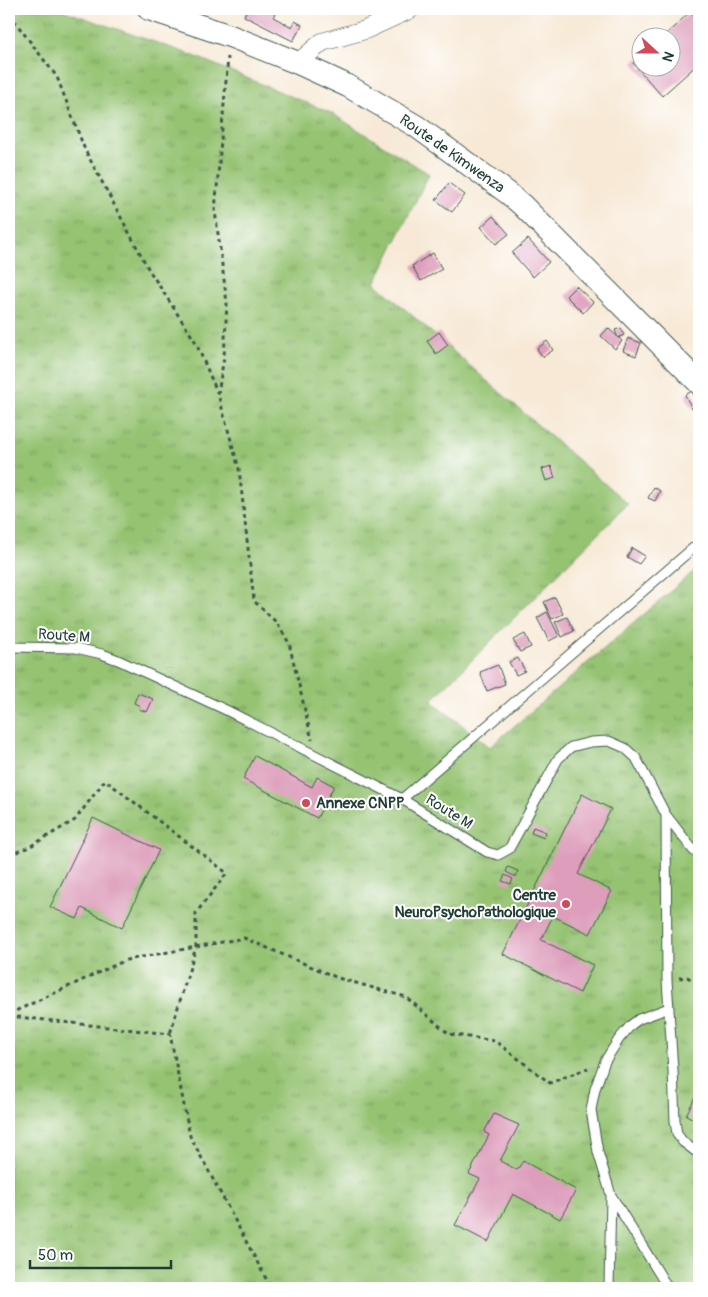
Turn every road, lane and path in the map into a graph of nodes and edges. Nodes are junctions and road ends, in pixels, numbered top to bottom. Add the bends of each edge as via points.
1 (149, 9) edge
2 (411, 9) edge
3 (9, 14) edge
4 (230, 36) junction
5 (298, 63) junction
6 (699, 383) edge
7 (218, 394) junction
8 (699, 543) edge
9 (9, 647) edge
10 (316, 755) junction
11 (402, 799) junction
12 (666, 816) junction
13 (9, 855) edge
14 (699, 855) edge
15 (196, 947) junction
16 (667, 980) junction
17 (699, 983) edge
18 (669, 1008) junction
19 (9, 1015) edge
20 (170, 1034) junction
21 (605, 1061) junction
22 (699, 1154) edge
23 (611, 1195) junction
24 (271, 1288) edge
25 (610, 1288) edge
26 (668, 1288) edge

1 - 4 street, Route de Kimwenza
2 - 5 street via 364,30 322,42
3 - 7 path via 57,77 85,150 149,270 195,341
4 - 5 street, Route de Kimwenza
4 - 7 path via 215,211 227,303
5 - 6 street, Route de Kimwenza via 348,86 416,126 508,193
7 - 10 path via 239,469 254,601 277,623 289,643
8 - 11 lane
9 - 10 lane, Route M via 76,648 102,654
10 - 11 lane, Route M
11 - 12 lane, Route M via 487,852 498,855 509,849 558,759 571,747 610,741 636,758
12 - 14 lane, Route M
12 - 16 lane
13 - 15 path via 75,820 105,780 226,873 196,913
15 - 19 path via 126,960
15 - 20 path
15 - 21 path via 244,938 338,978 406,997 449,1034 495,1041 550,1082
16 - 17 path via 687,977
16 - 18 lane
18 - 21 lane via 631,1024
18 - 22 lane via 677,1134 682,1142
19 - 20 path
20 - 24 path via 190,1136
21 - 23 lane via 592,1110 598,1152
23 - 25 lane
23 - 26 lane

